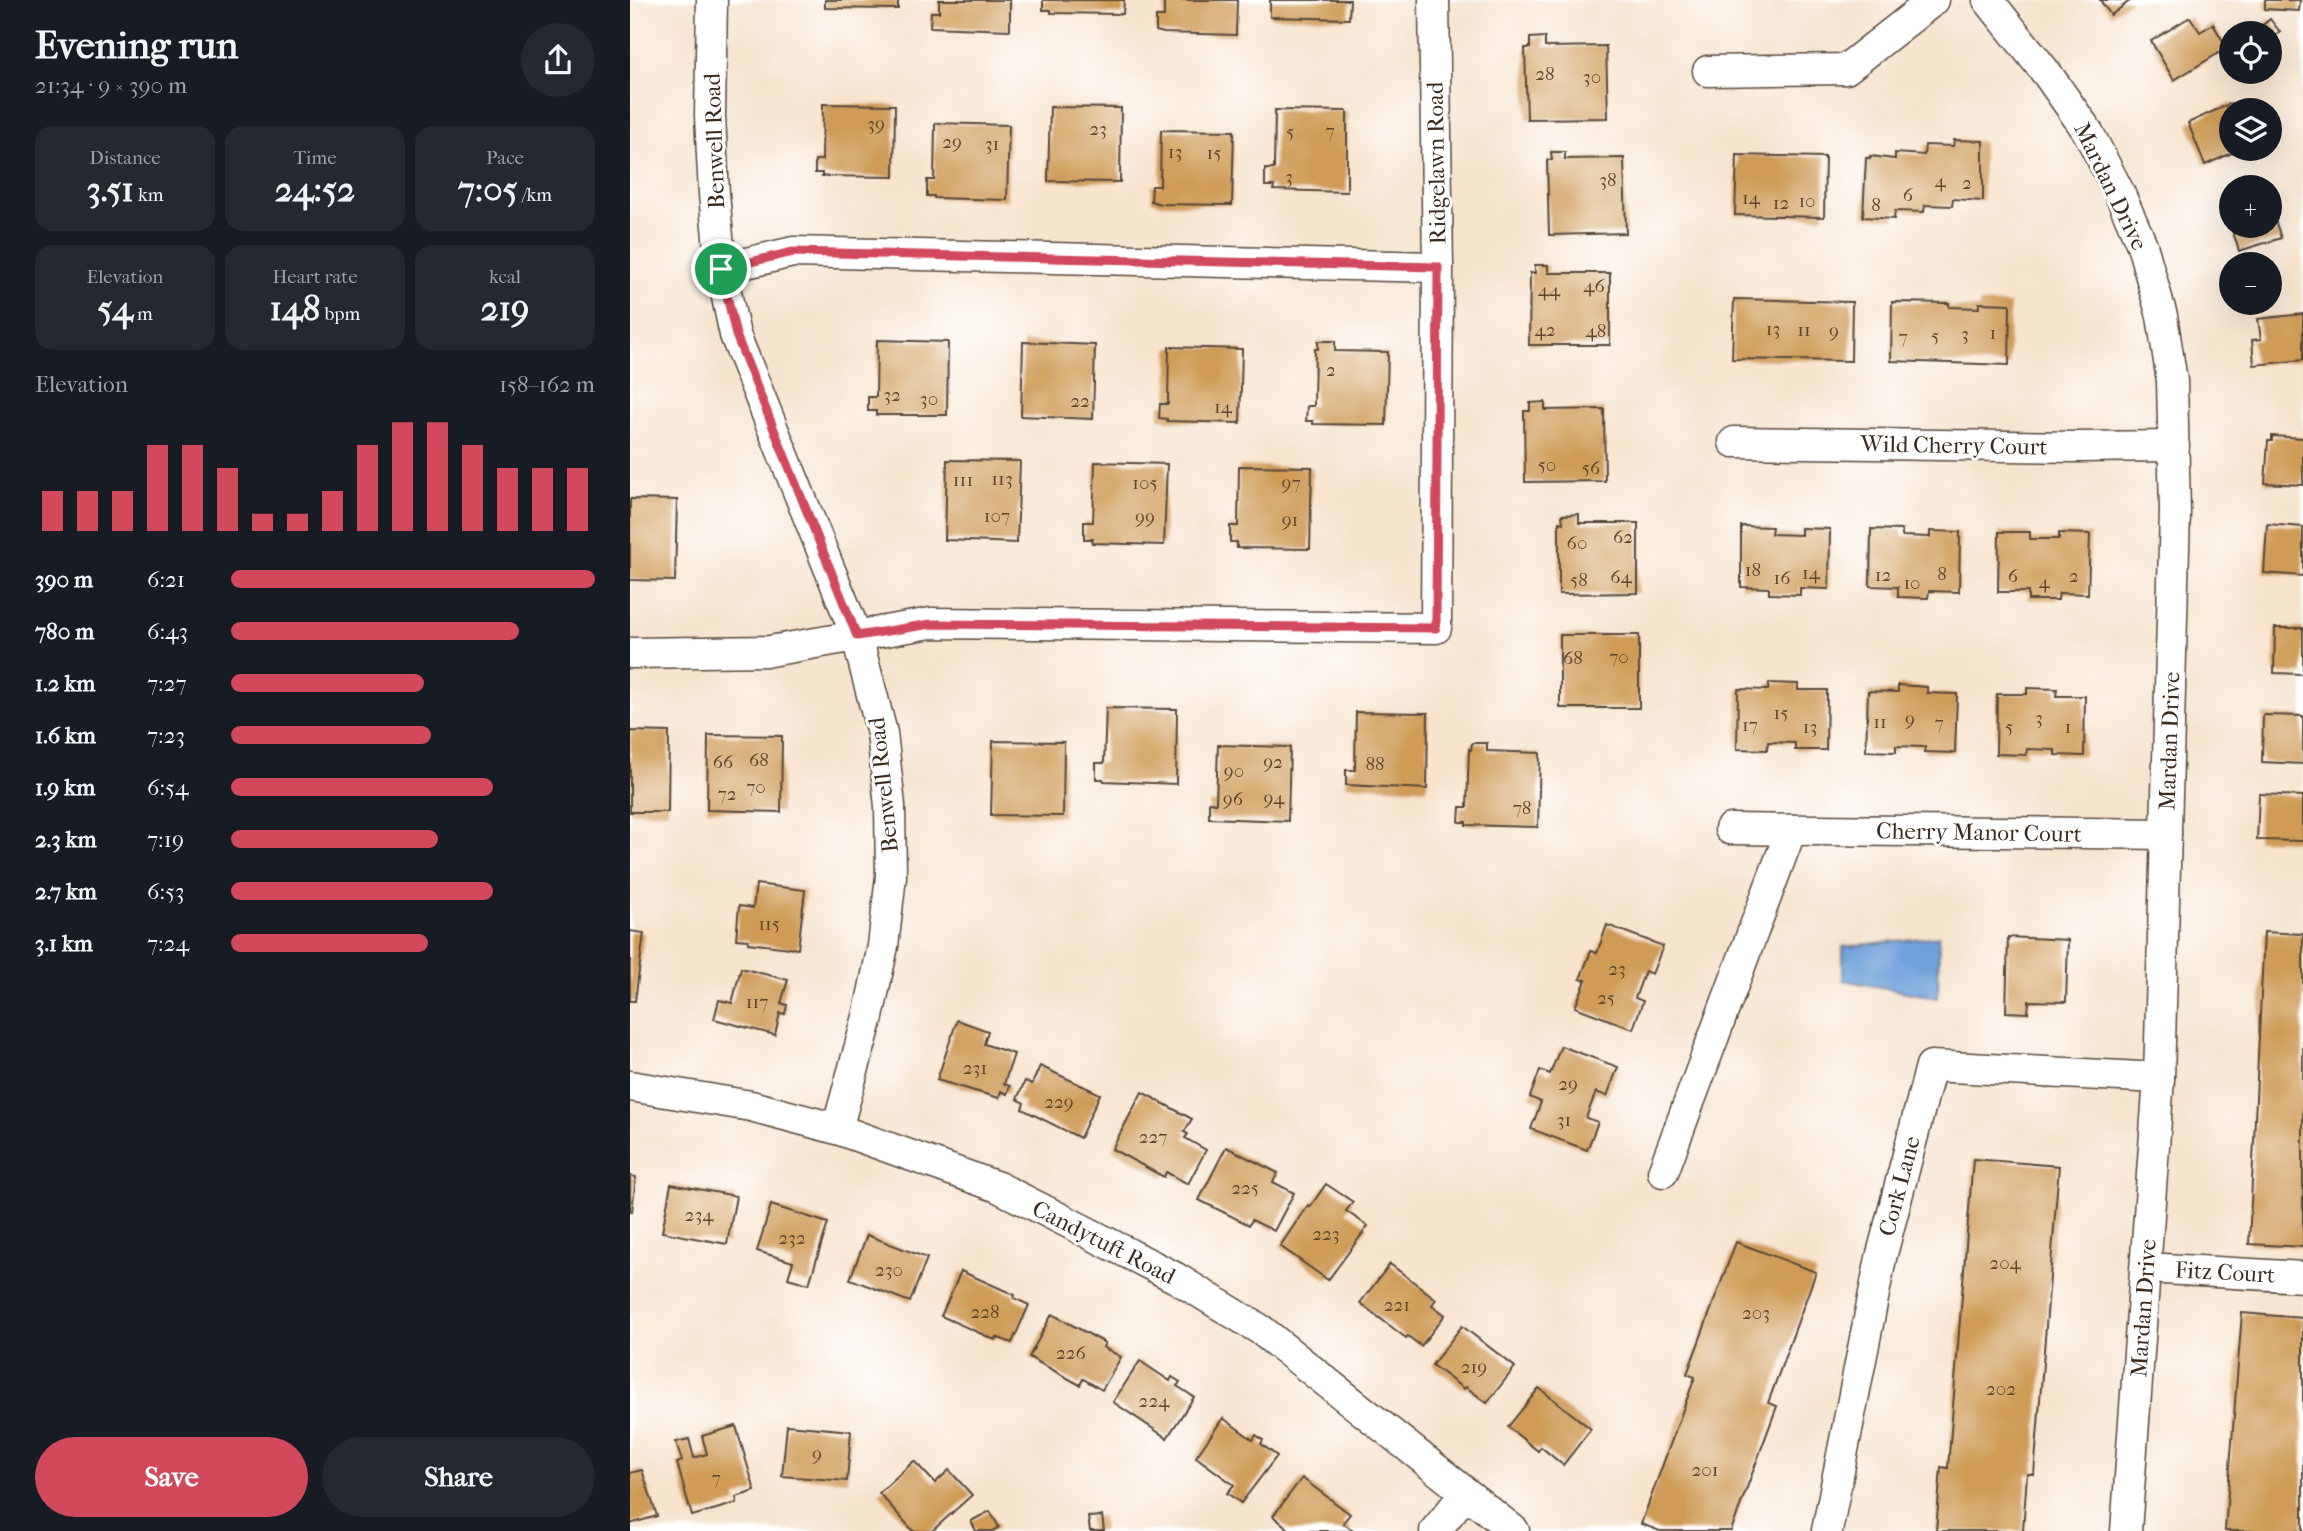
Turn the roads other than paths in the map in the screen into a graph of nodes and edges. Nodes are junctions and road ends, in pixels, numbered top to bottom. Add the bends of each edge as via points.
1 (712, 0) edge
2 (1434, 0) edge
3 (1934, 0) edge
4 (1988, 0) edge
5 (1708, 71) dead end
6 (1438, 267) junction
7 (721, 269) junction
8 (1734, 442) dead end
9 (2174, 446) junction
10 (857, 636) junction
11 (630, 653) edge
12 (1730, 829) dead end
13 (1791, 831) junction
14 (2166, 834) junction
15 (2159, 1077) junction
16 (630, 1086) edge
17 (837, 1129) junction
18 (1663, 1172) dead end
19 (2146, 1268) junction
20 (2303, 1277) edge
21 (1465, 1493) junction
22 (1436, 1531) edge
23 (1514, 1531) edge
24 (1827, 1531) edge
25 (2126, 1531) edge

1 - 7 street, Benwell Road via 710,116
2 - 6 street, Ridgelawn Road
3 - 5 street via 1846,69
4 - 9 street, Mardan Drive via 2088,132 2142,245 2162,316 2172,381
6 - 7 street via 793,252
6 - 10 street, Ridgelawn Road via 1436,628 931,624
7 - 10 street, Benwell Road via 736,335
8 - 9 street, Wild Cherry Court
9 - 14 street, Mardan Drive
10 - 11 street via 770,651
10 - 17 street, Benwell Road via 882,733 891,876 873,994
12 - 13 street, Cherry Manor Court
13 - 14 street, Cherry Manor Court
13 - 18 street
14 - 15 street, Mardan Drive
15 - 19 street, Mardan Drive
15 - 24 street, Cork Lane via 1931,1066 1881,1258
16 - 17 street, Candytuft Road via 751,1106
17 - 21 street, Candytuft Road via 998,1187 1176,1278 1261,1330
19 - 20 street, Fitz Court
19 - 25 street, Mardan Drive
21 - 22 street
21 - 23 street, Candytuft Road

